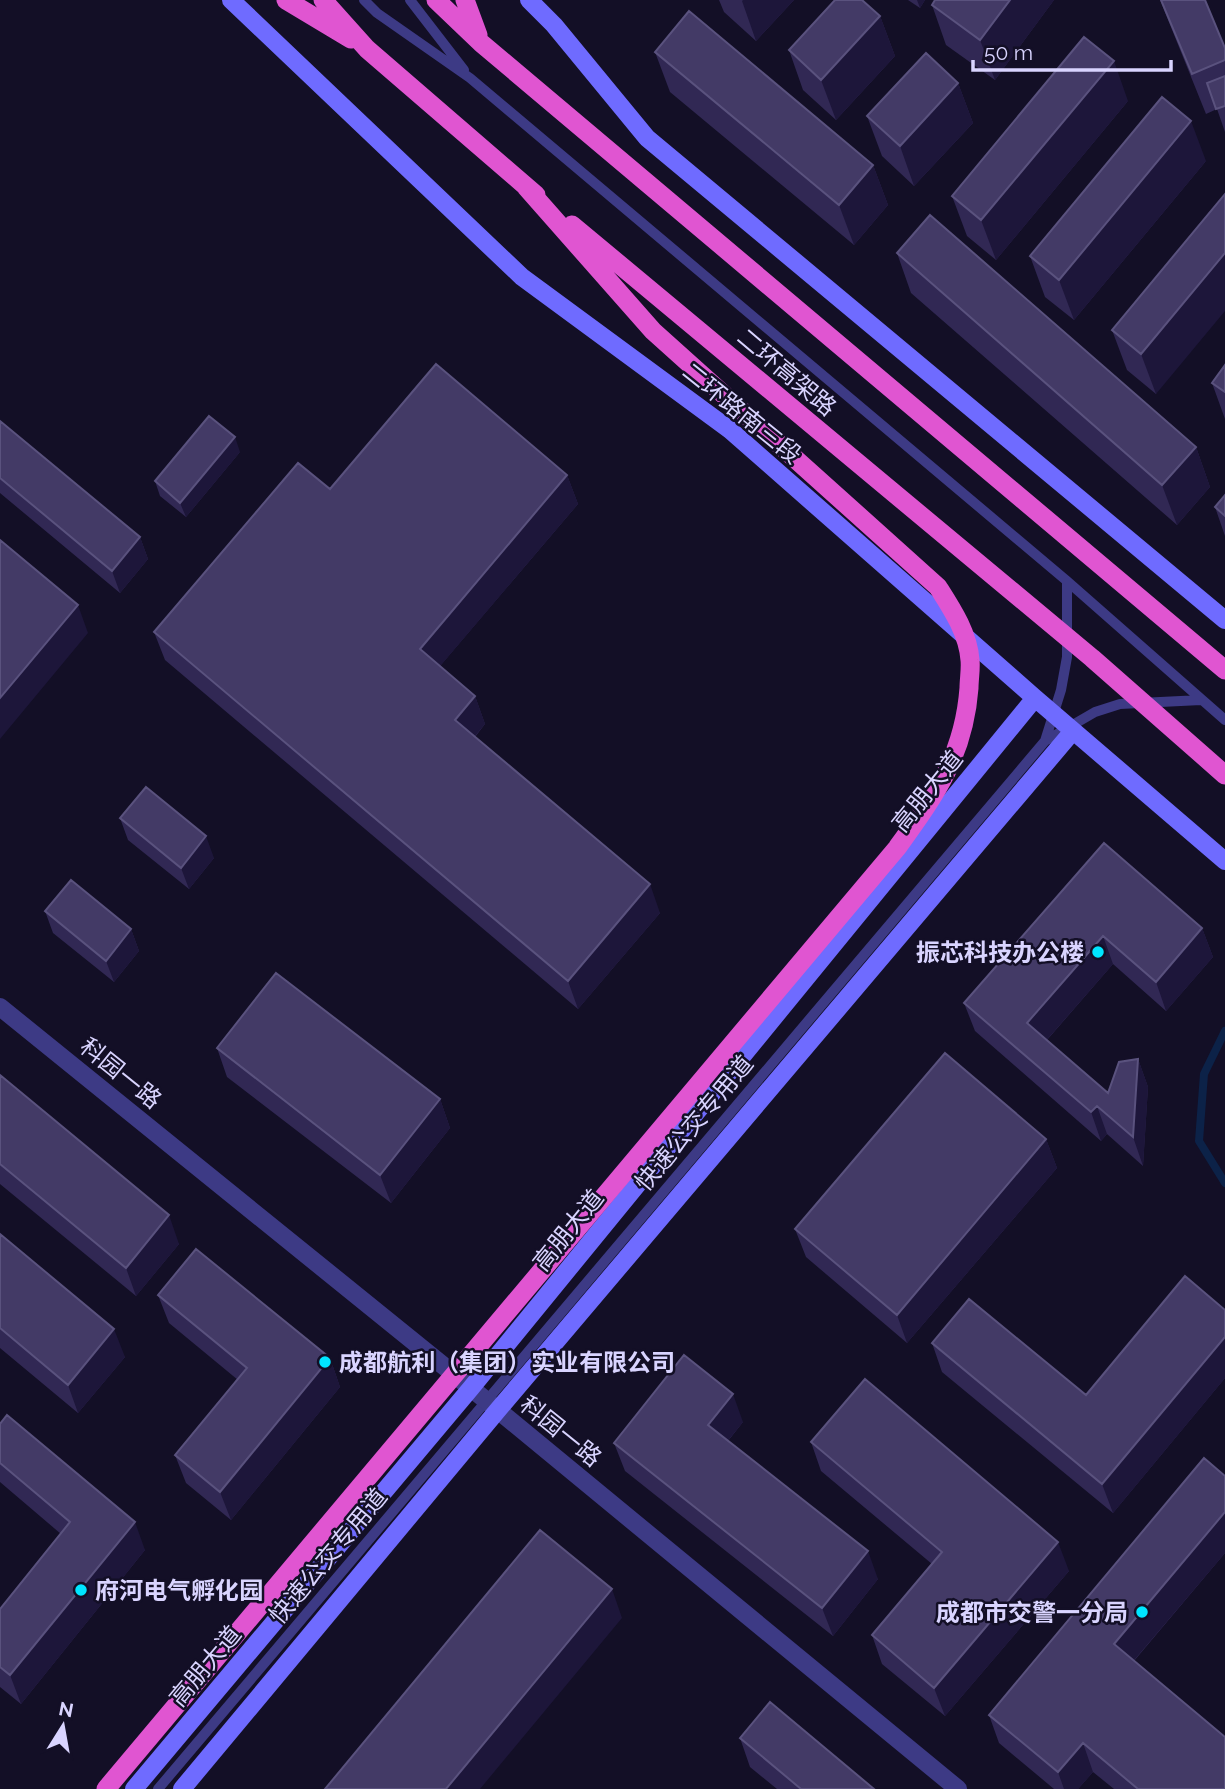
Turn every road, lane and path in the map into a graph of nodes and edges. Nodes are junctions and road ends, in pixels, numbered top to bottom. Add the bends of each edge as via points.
1 (232, 0) edge
2 (286, 0) edge
3 (323, 0) edge
4 (363, 0) edge
5 (410, 0) edge
6 (436, 0) edge
7 (465, 0) edge
8 (529, 0) edge
9 (481, 43) junction
10 (367, 49) junction
11 (470, 78) junction
12 (526, 187) junction
13 (1067, 582) junction
14 (1225, 620) edge
15 (1225, 670) edge
16 (1035, 698) junction
17 (1201, 699) junction
18 (1225, 720) edge
19 (1073, 731) junction
20 (1045, 741) junction
21 (1225, 775) edge
22 (1225, 861) edge
23 (0, 1007) edge
24 (471, 1388) junction
25 (497, 1411) junction
26 (106, 1789) edge
27 (134, 1789) edge
28 (158, 1789) edge
29 (182, 1789) edge
30 (958, 1789) edge

1 - 16 main road, 二环路南三段 via 522,277 730,430
2 - 10 highway
3 - 10 highway, 二环高架路
4 - 11 lane
5 - 11 lane
6 - 9 highway
7 - 9 highway
8 - 14 main road via 647,138
9 - 15 highway
10 - 12 highway, 二环高架路
11 - 13 lane
12 - 21 highway, 二环高架路 via 1092,658
12 - 26 highway via 653,331 938,587 959,620 970,660 960,741 935,794 897,848
13 - 17 lane
13 - 20 lane via 1067,657
16 - 19 main road, 二环路南三段
16 - 24 main road, 高朋大道
17 - 18 lane
17 - 20 lane via 1120,704 1095,712
19 - 22 main road, 二环路南三段
19 - 25 main road
20 - 28 lane, 快速公交专用道
23 - 24 street, 科园一路
24 - 25 street, 科园一路
24 - 27 main road, 高朋大道
25 - 29 main road
25 - 30 street, 科园一路

